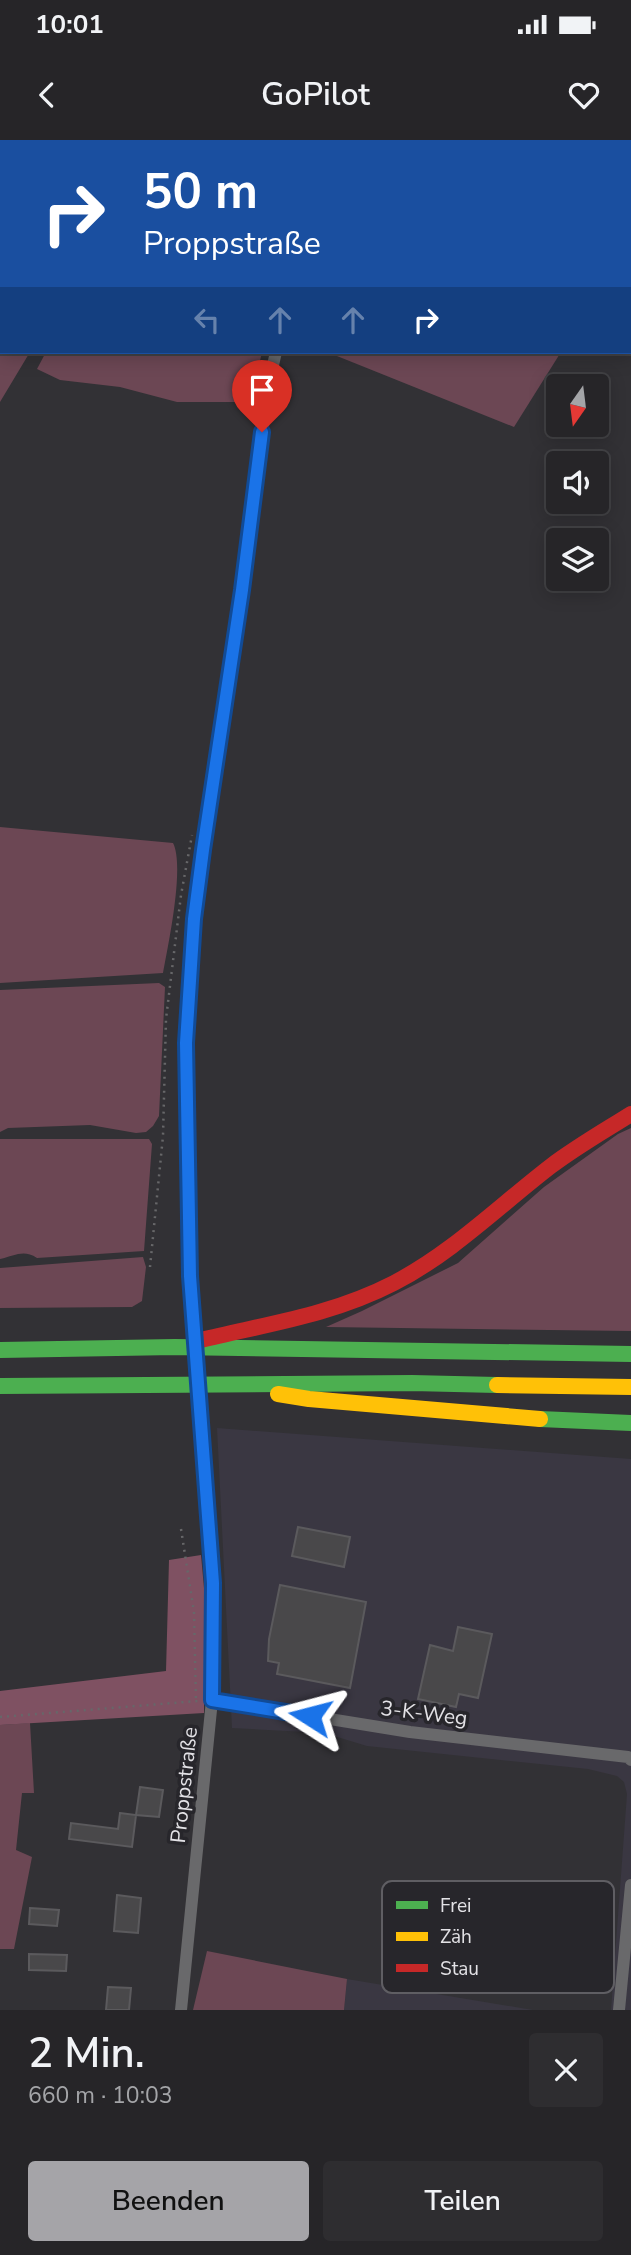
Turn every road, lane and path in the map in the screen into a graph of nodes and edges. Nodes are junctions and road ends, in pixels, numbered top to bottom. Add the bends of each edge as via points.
1 (276, 354) edge
2 (192, 833) dead end
3 (631, 1114) edge
4 (150, 1267) dead end
5 (175, 1347) junction
6 (0, 1350) edge
7 (631, 1354) edge
8 (213, 1383) junction
9 (0, 1385) edge
10 (631, 1387) edge
11 (631, 1423) edge
12 (181, 1529) dead end
13 (212, 1700) junction
14 (196, 1702) junction
15 (0, 1717) edge
16 (631, 1760) edge
17 (631, 1885) edge
18 (181, 2010) edge
19 (619, 2010) edge

1 - 13 street, Proppstraße, bridge via 194,919 186,1043 190,1276 213,1583
2 - 4 path via 166,1019 163,1136
3 - 5 highway via 591,1138 458,1243 405,1277 352,1303
5 - 6 highway
5 - 7 highway
8 - 9 highway
8 - 10 highway
8 - 11 highway via 309,1399
12 - 14 path via 194,1612
13 - 14 path
13 - 16 street, 3-K-Weg via 410,1732
13 - 18 street, Proppstraße
14 - 15 path
17 - 19 street

